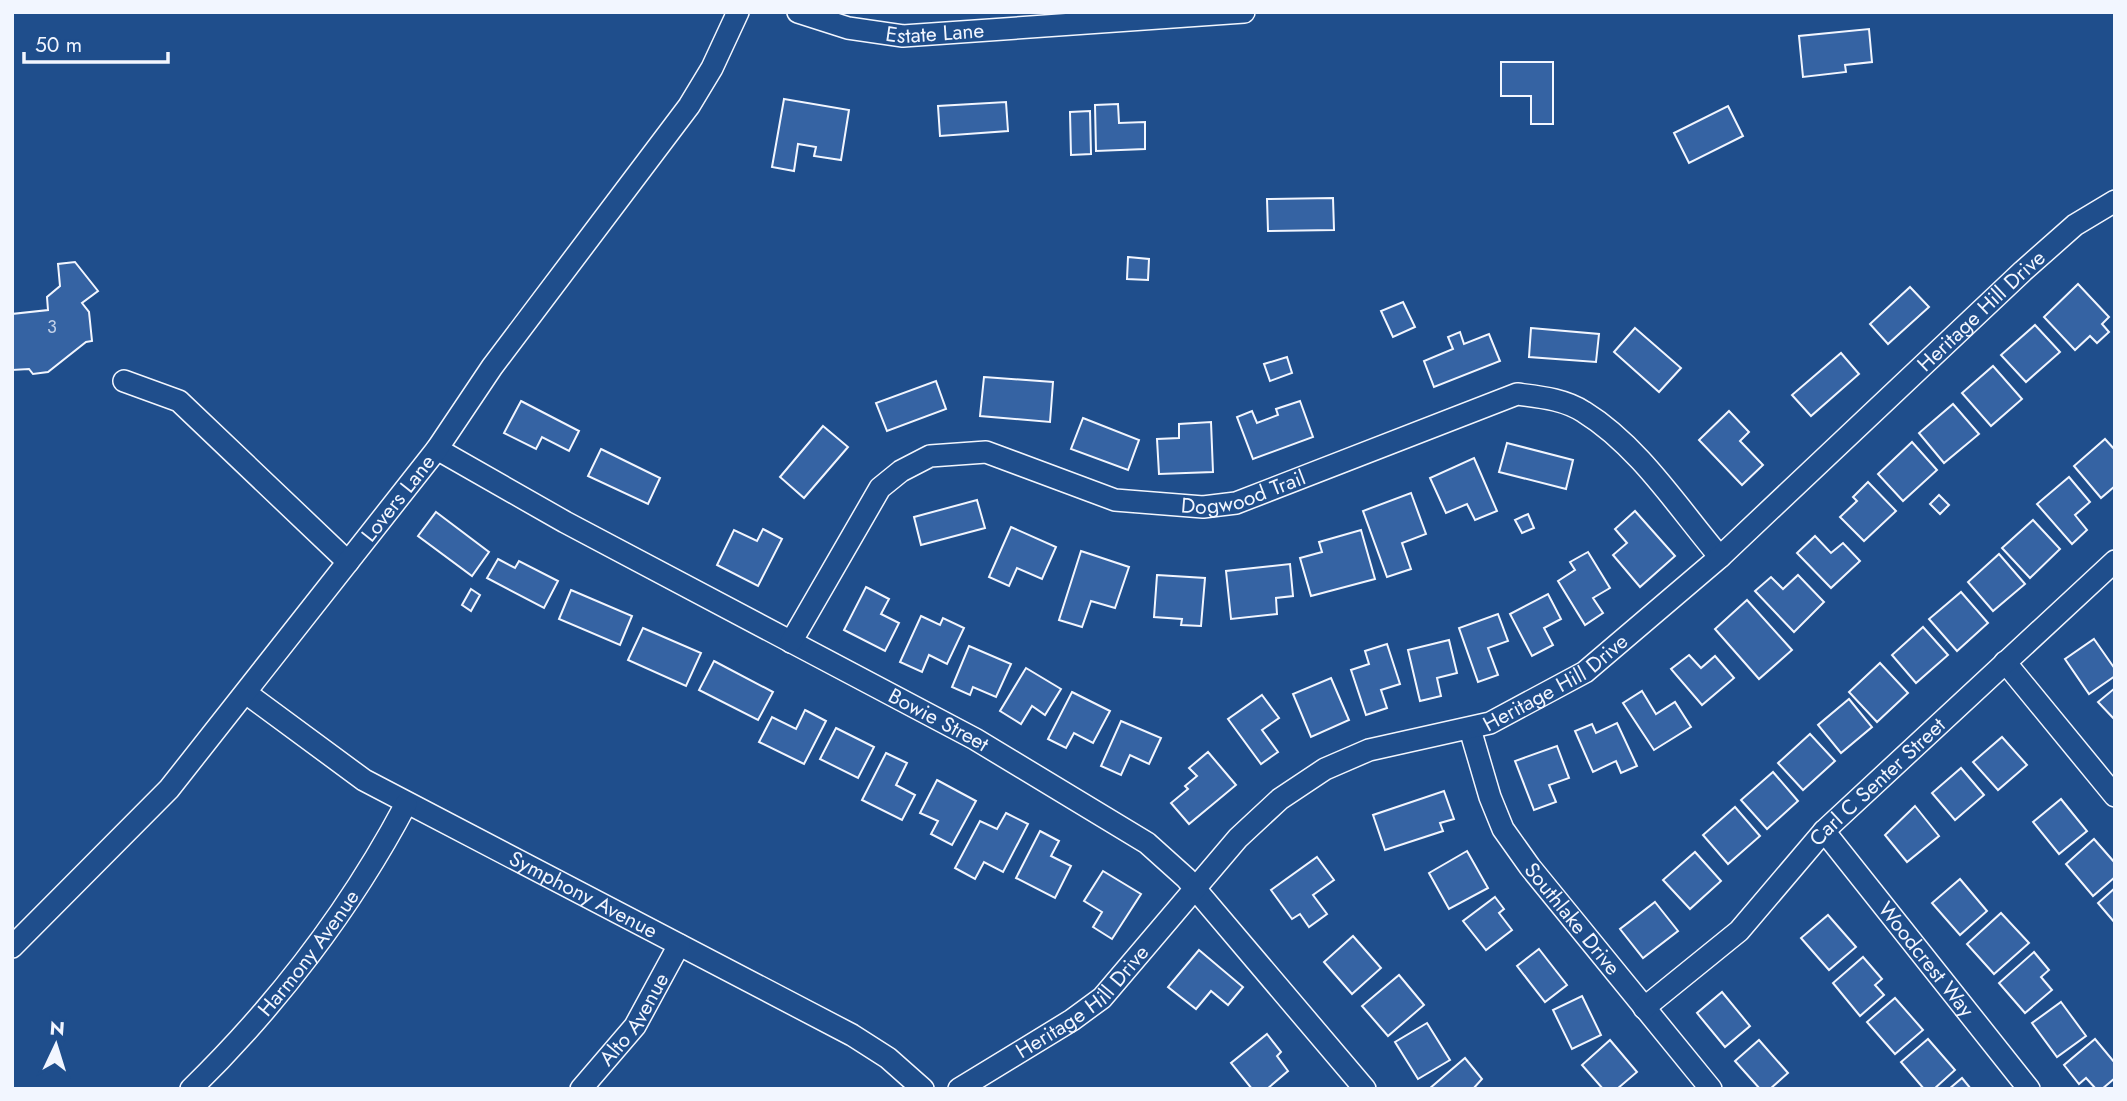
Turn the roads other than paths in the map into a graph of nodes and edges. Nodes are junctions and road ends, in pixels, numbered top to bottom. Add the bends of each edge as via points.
1 (738, 12) edge
2 (797, 12) edge
3 (1244, 12) edge
4 (2115, 201) edge
5 (124, 381) dead end
6 (437, 449) junction
7 (1720, 557) junction
8 (2115, 561) edge
9 (348, 562) junction
10 (792, 642) junction
11 (2005, 662) junction
12 (246, 693) junction
13 (1470, 729) junction
14 (2115, 796) edge
15 (407, 804) junction
16 (1824, 831) junction
17 (1194, 886) junction
18 (679, 945) junction
19 (12, 947) edge
20 (1644, 1008) junction
21 (191, 1089) edge
22 (581, 1089) edge
23 (923, 1089) edge
24 (958, 1089) edge
25 (1365, 1089) edge
26 (1710, 1089) edge
27 (2029, 1089) edge

1 - 6 street, Lovers Lane via 689,106 492,367
2 - 3 street, Estate Lane via 848,28 903,36
4 - 7 street, Heritage Hill Drive via 2075,225 2023,271
5 - 9 street via 179,401
6 - 9 street, Lovers Lane
6 - 10 street, Bowie Street
7 - 10 street, Dogwood Trail via 1628,448 1584,411 1552,398 1517,394 1285,486 1236,503 1203,507 1115,500 986,452 930,456 880,488
7 - 13 street, Heritage Hill Drive via 1585,672 1490,723
8 - 11 street, Carl C Senter Street
9 - 12 street, Lovers Lane
10 - 17 street, Bowie Street via 1041,777 1147,843
11 - 14 street
11 - 16 street, Carl C Senter Street
12 - 15 street, Symphony Avenue via 349,771
12 - 19 street, Lovers Lane via 169,789
13 - 17 street, Heritage Hill Drive via 1369,750 1325,769 1280,799
13 - 20 street, Southlake Drive via 1503,829
15 - 18 street, Symphony Avenue
15 - 21 street, Harmony Avenue via 364,878 270,1004
16 - 20 street, Carl C Senter Street via 1739,931
16 - 27 street, Woodcrest Way
17 - 24 street, Heritage Hill Drive via 1096,1004
17 - 25 street, Bowie Street
18 - 22 street, Alto Avenue via 635,1026
18 - 23 street, Symphony Avenue via 862,1041
20 - 26 street, Southlake Drive

